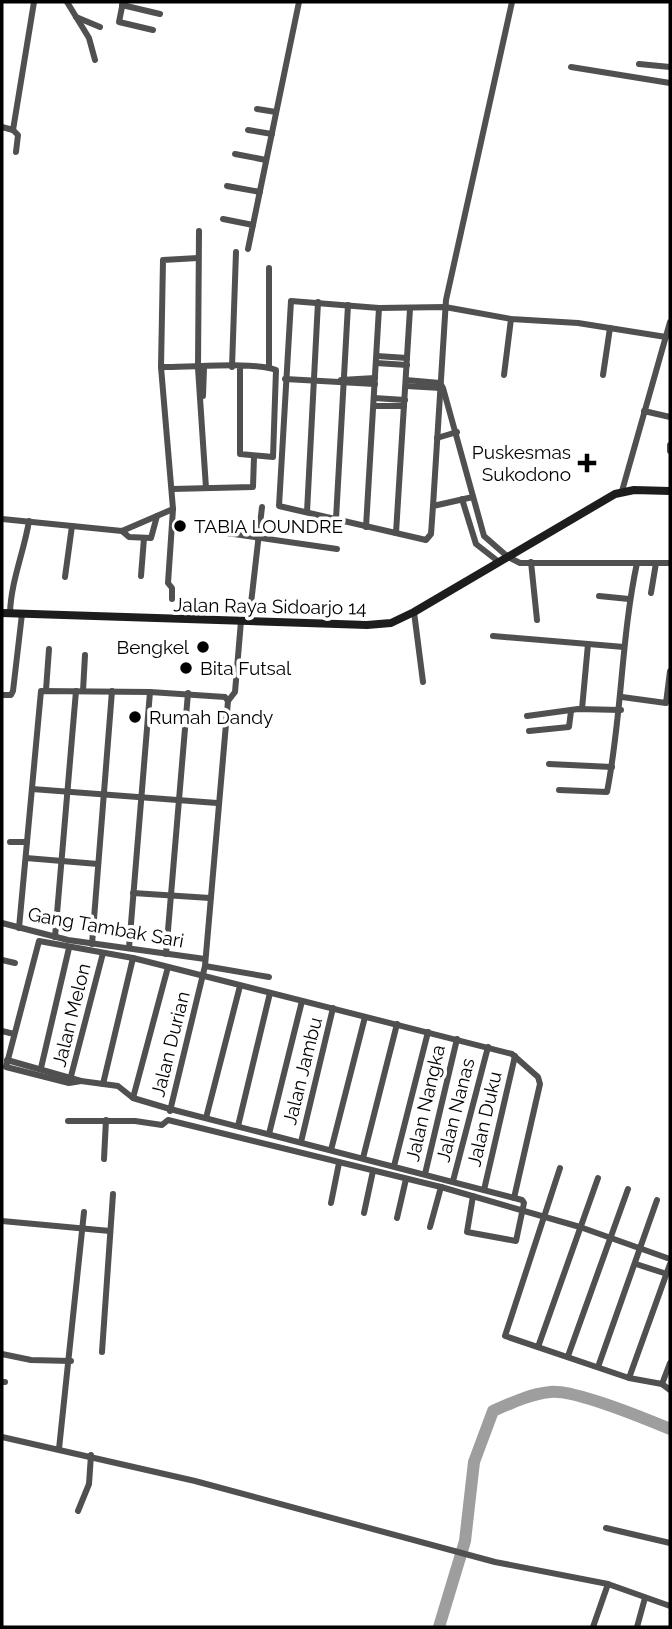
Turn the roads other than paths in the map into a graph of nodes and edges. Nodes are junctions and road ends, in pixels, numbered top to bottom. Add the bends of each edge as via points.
1 (34, 2) edge
2 (67, 2) edge
3 (299, 2) edge
4 (512, 2) edge
5 (123, 4) edge
6 (160, 14) dead end
7 (76, 17) junction
8 (100, 27) dead end
9 (153, 30) dead end
10 (95, 60) dead end
11 (639, 64) dead end
12 (571, 67) dead end
13 (670, 67) edge
14 (670, 83) edge
15 (257, 109) dead end
16 (276, 112) junction
17 (2, 127) edge
18 (13, 130) junction
19 (248, 130) dead end
20 (272, 134) junction
21 (16, 152) dead end
22 (235, 154) dead end
23 (266, 160) junction
24 (227, 186) dead end
25 (260, 192) junction
26 (223, 219) dead end
27 (253, 225) junction
28 (199, 232) dead end
29 (248, 249) dead end
30 (236, 252) dead end
31 (198, 258) junction
32 (269, 268) dead end
33 (318, 302) junction
34 (348, 305) junction
35 (445, 307) junction
36 (379, 308) junction
37 (410, 309) junction
38 (511, 319) junction
39 (670, 322) edge
40 (610, 328) junction
41 (666, 337) junction
42 (377, 360) junction
43 (407, 361) junction
44 (161, 367) junction
45 (201, 368) junction
46 (236, 368) junction
47 (270, 368) junction
48 (504, 375) dead end
49 (603, 375) dead end
50 (285, 379) junction
51 (314, 379) junction
52 (342, 380) junction
53 (375, 381) junction
54 (406, 383) junction
55 (441, 386) junction
56 (374, 402) junction
57 (404, 403) junction
58 (644, 411) junction
59 (670, 417) edge
60 (457, 432) junction
61 (437, 438) junction
62 (670, 446) edge
63 (670, 452) edge
64 (254, 457) junction
65 (206, 488) junction
66 (172, 489) junction
67 (622, 491) junction
68 (670, 491) edge
69 (473, 497) junction
70 (462, 499) junction
71 (433, 506) junction
72 (262, 507) dead end
73 (173, 509) junction
74 (476, 510) junction
75 (307, 512) junction
76 (466, 512) junction
77 (158, 516) junction
78 (2, 519) edge
79 (336, 519) junction
80 (29, 521) junction
81 (72, 526) junction
82 (366, 527) junction
83 (122, 531) junction
84 (220, 532) dead end
85 (396, 533) junction
86 (258, 536) junction
87 (484, 536) junction
88 (144, 538) junction
89 (476, 544) junction
90 (337, 549) dead end
91 (503, 560) junction
92 (530, 562) junction
93 (638, 562) junction
94 (656, 562) junction
95 (670, 563) edge
96 (141, 576) dead end
97 (65, 577) dead end
98 (651, 593) dead end
99 (599, 596) dead end
100 (172, 599) dead end
101 (629, 600) junction
102 (414, 612) junction
103 (6, 613) edge
104 (22, 614) junction
105 (537, 620) dead end
106 (245, 621) junction
107 (494, 636) dead end
108 (588, 644) junction
109 (624, 647) junction
110 (49, 649) dead end
111 (85, 655) dead end
112 (670, 671) edge
113 (423, 682) dead end
114 (46, 690) junction
115 (80, 691) junction
116 (112, 691) junction
117 (150, 692) junction
118 (188, 694) junction
119 (2, 695) edge
120 (622, 697) junction
121 (228, 702) junction
122 (582, 709) junction
123 (571, 710) junction
124 (621, 710) junction
125 (527, 716) dead end
126 (529, 731) dead end
127 (549, 764) dead end
128 (612, 767) junction
129 (32, 789) junction
130 (559, 790) dead end
131 (68, 791) junction
132 (103, 794) junction
133 (141, 797) junction
134 (178, 800) junction
135 (217, 803) junction
136 (10, 842) dead end
137 (27, 842) junction
138 (26, 858) junction
139 (61, 861) junction
140 (98, 864) junction
141 (133, 893) junction
142 (171, 896) junction
143 (210, 898) junction
144 (2, 923) edge
145 (19, 928) junction
146 (55, 937) junction
147 (92, 944) junction
148 (69, 948) junction
149 (129, 948) junction
150 (103, 954) junction
151 (166, 954) junction
152 (132, 958) junction
153 (2, 961) edge
154 (15, 962) dead end
155 (205, 962) junction
156 (167, 967) junction
157 (203, 976) junction
158 (269, 977) dead end
159 (240, 986) junction
160 (270, 993) junction
161 (302, 1001) junction
162 (333, 1008) junction
163 (365, 1017) junction
164 (397, 1024) junction
165 (2, 1031) edge
166 (428, 1032) junction
167 (14, 1034) junction
168 (457, 1039) junction
169 (488, 1047) junction
170 (515, 1056) junction
171 (7, 1060) junction
172 (41, 1068) junction
173 (70, 1080) junction
174 (103, 1084) junction
175 (133, 1098) junction
176 (170, 1110) junction
177 (206, 1118) junction
178 (168, 1120) junction
179 (68, 1121) dead end
180 (106, 1121) junction
181 (238, 1126) junction
182 (269, 1134) junction
183 (301, 1142) junction
184 (331, 1150) junction
185 (363, 1158) junction
186 (104, 1159) dead end
187 (339, 1163) junction
188 (394, 1166) junction
189 (560, 1168) dead end
190 (373, 1171) junction
191 (425, 1174) junction
192 (598, 1178) dead end
193 (406, 1179) junction
194 (453, 1181) junction
195 (440, 1187) junction
196 (484, 1189) junction
197 (628, 1189) dead end
198 (113, 1194) dead end
199 (473, 1196) junction
200 (514, 1198) junction
201 (657, 1200) dead end
202 (331, 1203) dead end
203 (84, 1212) dead end
204 (523, 1212) junction
205 (364, 1213) dead end
206 (546, 1217) junction
207 (397, 1218) dead end
208 (2, 1221) edge
209 (430, 1227) dead end
210 (580, 1227) junction
211 (81, 1228) junction
212 (110, 1231) junction
213 (611, 1237) junction
214 (641, 1249) junction
215 (670, 1259) edge
216 (636, 1264) junction
217 (670, 1264) edge
218 (667, 1274) junction
219 (538, 1347) junction
220 (102, 1352) dead end
221 (2, 1354) edge
222 (568, 1356) junction
223 (71, 1361) junction
224 (670, 1363) edge
225 (598, 1367) junction
226 (629, 1378) junction
227 (662, 1384) junction
228 (670, 1390) edge
229 (2, 1437) edge
230 (59, 1449) junction
231 (91, 1455) junction
232 (78, 1511) dead end
233 (606, 1528) dead end
234 (670, 1543) edge
235 (608, 1584) junction
236 (645, 1598) junction
237 (670, 1606) edge
238 (593, 1627) edge
239 (637, 1627) edge

1 - 18 street
2 - 7 street
3 - 16 street
4 - 35 street
5 - 6 street
5 - 9 street via 119,22
7 - 8 street
7 - 10 street
11 - 13 street
12 - 14 street
15 - 16 street
16 - 20 street
17 - 18 street
18 - 21 street via 18,135
19 - 20 street
20 - 23 street
22 - 23 street
23 - 25 street
24 - 25 street
25 - 27 street
26 - 27 street
27 - 29 street
28 - 31 street
30 - 46 street
31 - 44 street via 163,260
31 - 45 street
32 - 47 street
33 - 34 street
33 - 50 street via 290,303
33 - 51 street
34 - 36 street
34 - 52 street
35 - 37 street
35 - 38 street
35 - 55 street
36 - 37 street
36 - 42 street
37 - 43 street
38 - 40 street
38 - 48 street
39 - 41 street
40 - 41 street
40 - 49 street
41 - 58 street
42 - 43 street
42 - 53 street
43 - 54 street
44 - 45 street
44 - 66 street
45 - 46 street
45 - 65 street
46 - 47 street
46 - 64 street via 240,452 243,457
47 - 64 street via 276,370 274,454
50 - 51 street
50 - 75 street via 278,504
51 - 52 street
51 - 75 street
52 - 53 street
52 - 79 street
53 - 56 street
54 - 55 street
54 - 57 street
55 - 60 street
55 - 61 street
56 - 57 street
56 - 82 street
57 - 85 street
58 - 59 street
58 - 67 street
60 - 61 street
60 - 69 street
61 - 71 street
62 - 63 street
64 - 65 street via 254,486
65 - 66 street
66 - 73 street
67 - 68 main road
67 - 91 main road, Jalan Raya Sidoarjo 14
69 - 70 street
69 - 74 street
70 - 71 street
70 - 76 street
71 - 85 street via 427,539
72 - 86 street, Jalan Durian
73 - 77 street
73 - 100 street via 168,583 173,588
74 - 76 street
74 - 87 street
75 - 79 street
76 - 89 street
77 - 83 street
77 - 88 street via 153,537
78 - 80 street
79 - 82 street
80 - 81 street
80 - 103 street
81 - 83 street
81 - 97 street
82 - 85 street
83 - 88 street via 128,537
84 - 86 street
86 - 90 street
86 - 106 street, Jalan Durian
87 - 89 street
87 - 91 street
88 - 96 street
89 - 91 street
91 - 92 street
91 - 102 main road, Jalan Raya Sidoarjo 14
92 - 93 street
92 - 105 street
93 - 94 street
93 - 101 street
94 - 95 street
94 - 98 street
99 - 101 street
101 - 109 street
102 - 106 main road, Jalan Raya Sidoarjo 14 via 391,623 368,625
102 - 113 street
103 - 104 main road, Jalan Raya Sidoarjo 14
104 - 106 main road, Jalan Raya Sidoarjo 14
104 - 119 street via 13,691
106 - 121 street, Jalan Durian via 235,692
107 - 108 street
108 - 109 street
108 - 122 street
109 - 120 street
110 - 114 street
111 - 115 street
112 - 120 street via 666,703
114 - 115 street
114 - 129 street via 40,693
115 - 116 street
115 - 131 street
116 - 117 street
116 - 132 street
117 - 118 street
117 - 133 street
118 - 121 street via 225,697
118 - 134 street
120 - 124 street
121 - 135 street, Jalan Durian
122 - 123 street
122 - 124 street
123 - 125 street
123 - 126 street via 569,727
124 - 128 street
127 - 128 street
128 - 130 street via 606,794
129 - 131 street
129 - 137 street
131 - 132 street
131 - 139 street
132 - 133 street
132 - 140 street
133 - 134 street
133 - 141 street
134 - 135 street
134 - 142 street
135 - 143 street, Jalan Durian
136 - 137 street
137 - 138 street
138 - 139 street
138 - 145 street
139 - 140 street
139 - 146 street
140 - 147 street
141 - 142 street
141 - 149 street
142 - 143 street
142 - 151 street
143 - 155 street, Jalan Durian
144 - 145 street, Gang Tambak Sari
145 - 146 street, Gang Tambak Sari
146 - 147 street, Gang Tambak Sari
147 - 149 street, Gang Tambak Sari
148 - 150 street
148 - 167 street via 36,944
148 - 172 street
149 - 151 street, Gang Tambak Sari
150 - 152 street
150 - 173 street, Jalan Melon
151 - 155 street, Gang Tambak Sari
152 - 156 street
152 - 174 street
153 - 154 street
155 - 157 street, Jalan Durian
155 - 158 street, Gang Tambak Sari
156 - 157 street
156 - 175 street
157 - 159 street
157 - 176 street, Jalan Durian
159 - 160 street
159 - 177 street
160 - 161 street
160 - 181 street
161 - 162 street
161 - 182 street
162 - 163 street
162 - 183 street, Jalan Jambu
163 - 164 street
163 - 184 street
164 - 166 street
164 - 185 street
165 - 167 street
166 - 168 street
166 - 188 street
167 - 171 street
168 - 169 street
168 - 191 street, Jalan Nangka
169 - 170 street
169 - 194 street, Jalan Nanas
170 - 196 street, Jalan Duku
170 - 200 street via 540,1084
171 - 172 street
171 - 173 street via 8,1069
172 - 173 street
173 - 174 street
174 - 175 street via 118,1086
175 - 176 street
176 - 177 street
176 - 178 street, Jalan Durian
177 - 181 street
178 - 180 street via 162,1125
178 - 187 street
179 - 180 street
180 - 186 street
181 - 182 street
182 - 183 street
183 - 184 street
184 - 185 street
185 - 188 street
187 - 190 street
187 - 202 street
188 - 191 street
189 - 206 street
190 - 193 street
190 - 205 street
191 - 194 street
192 - 210 street
193 - 195 street
193 - 207 street
194 - 196 street
195 - 199 street
195 - 209 street
196 - 200 street
197 - 213 street
198 - 212 street
199 - 204 street
199 - 204 street via 467,1232 514,1242
200 - 204 street via 524,1202
201 - 214 street
203 - 211 street
204 - 206 street
206 - 210 street
206 - 219 street via 505,1336
208 - 211 street
210 - 213 street
210 - 219 street
211 - 212 street
211 - 223 street
212 - 220 street
213 - 214 street
213 - 222 street
214 - 215 street
214 - 216 street
216 - 218 street
216 - 225 street
217 - 218 street
218 - 226 street
219 - 222 street
221 - 223 street
222 - 225 street
223 - 230 street
224 - 227 street
225 - 226 street
226 - 227 street
227 - 228 street
229 - 230 street
230 - 231 street
231 - 232 street via 89,1484
231 - 235 street via 470,1555
233 - 234 street
235 - 236 street
235 - 238 street
236 - 237 street
236 - 239 street

